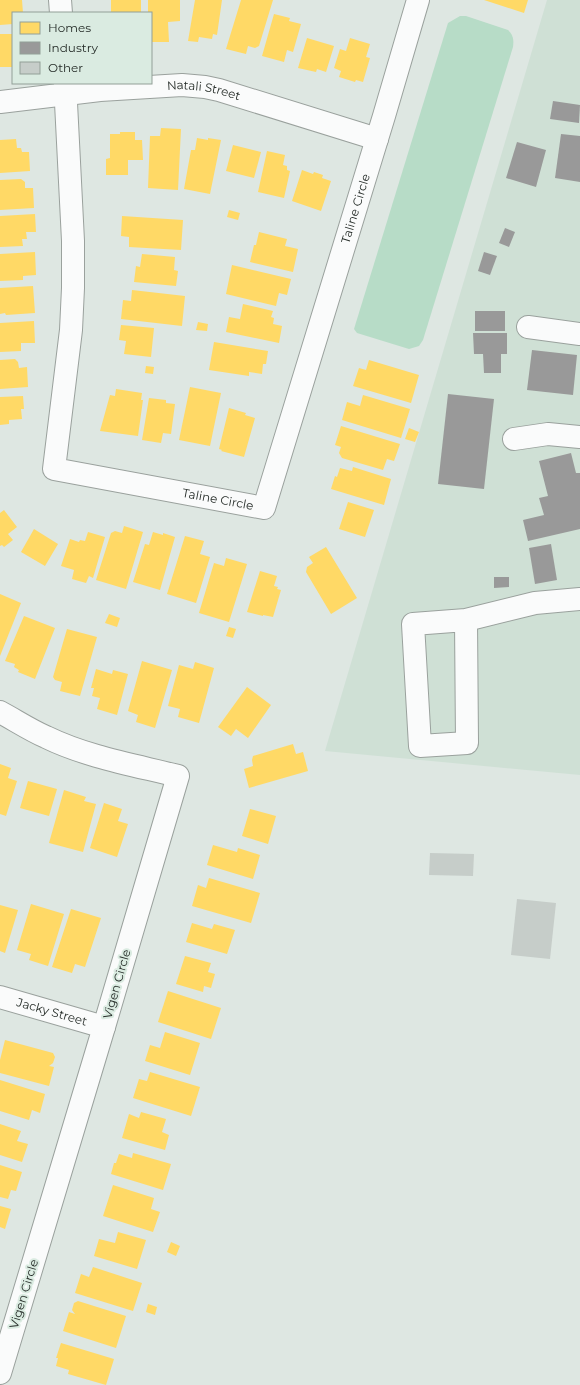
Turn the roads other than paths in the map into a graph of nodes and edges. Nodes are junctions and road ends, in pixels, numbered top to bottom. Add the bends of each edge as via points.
1 (60, 0) edge
2 (418, 0) edge
3 (61, 12) edge
4 (66, 89) edge
5 (0, 102) edge
6 (377, 139) junction
7 (528, 327) dead end
8 (580, 334) edge
9 (580, 436) edge
10 (514, 439) dead end
11 (580, 599) edge
12 (466, 620) junction
13 (0, 712) edge
14 (0, 997) edge
15 (104, 1027) junction
16 (7, 1322) edge
17 (0, 1373) edge

1 - 3 street
2 - 6 street, Taline Circle
4 - 5 street, Natali Street
4 - 6 street, Natali Street via 100,90 182,85 205,87
4 - 6 street, Taline Circle via 73,288 71,330 54,470 264,508
7 - 8 street
9 - 10 street via 548,434
11 - 12 street via 535,603
12 - 12 street via 413,624 420,746 467,742
13 - 15 street, Vigen Circle via 46,737 74,748 178,776
14 - 15 street, Jacky Street
15 - 16 street, Vigen Circle
16 - 17 street, Vigen Circle

